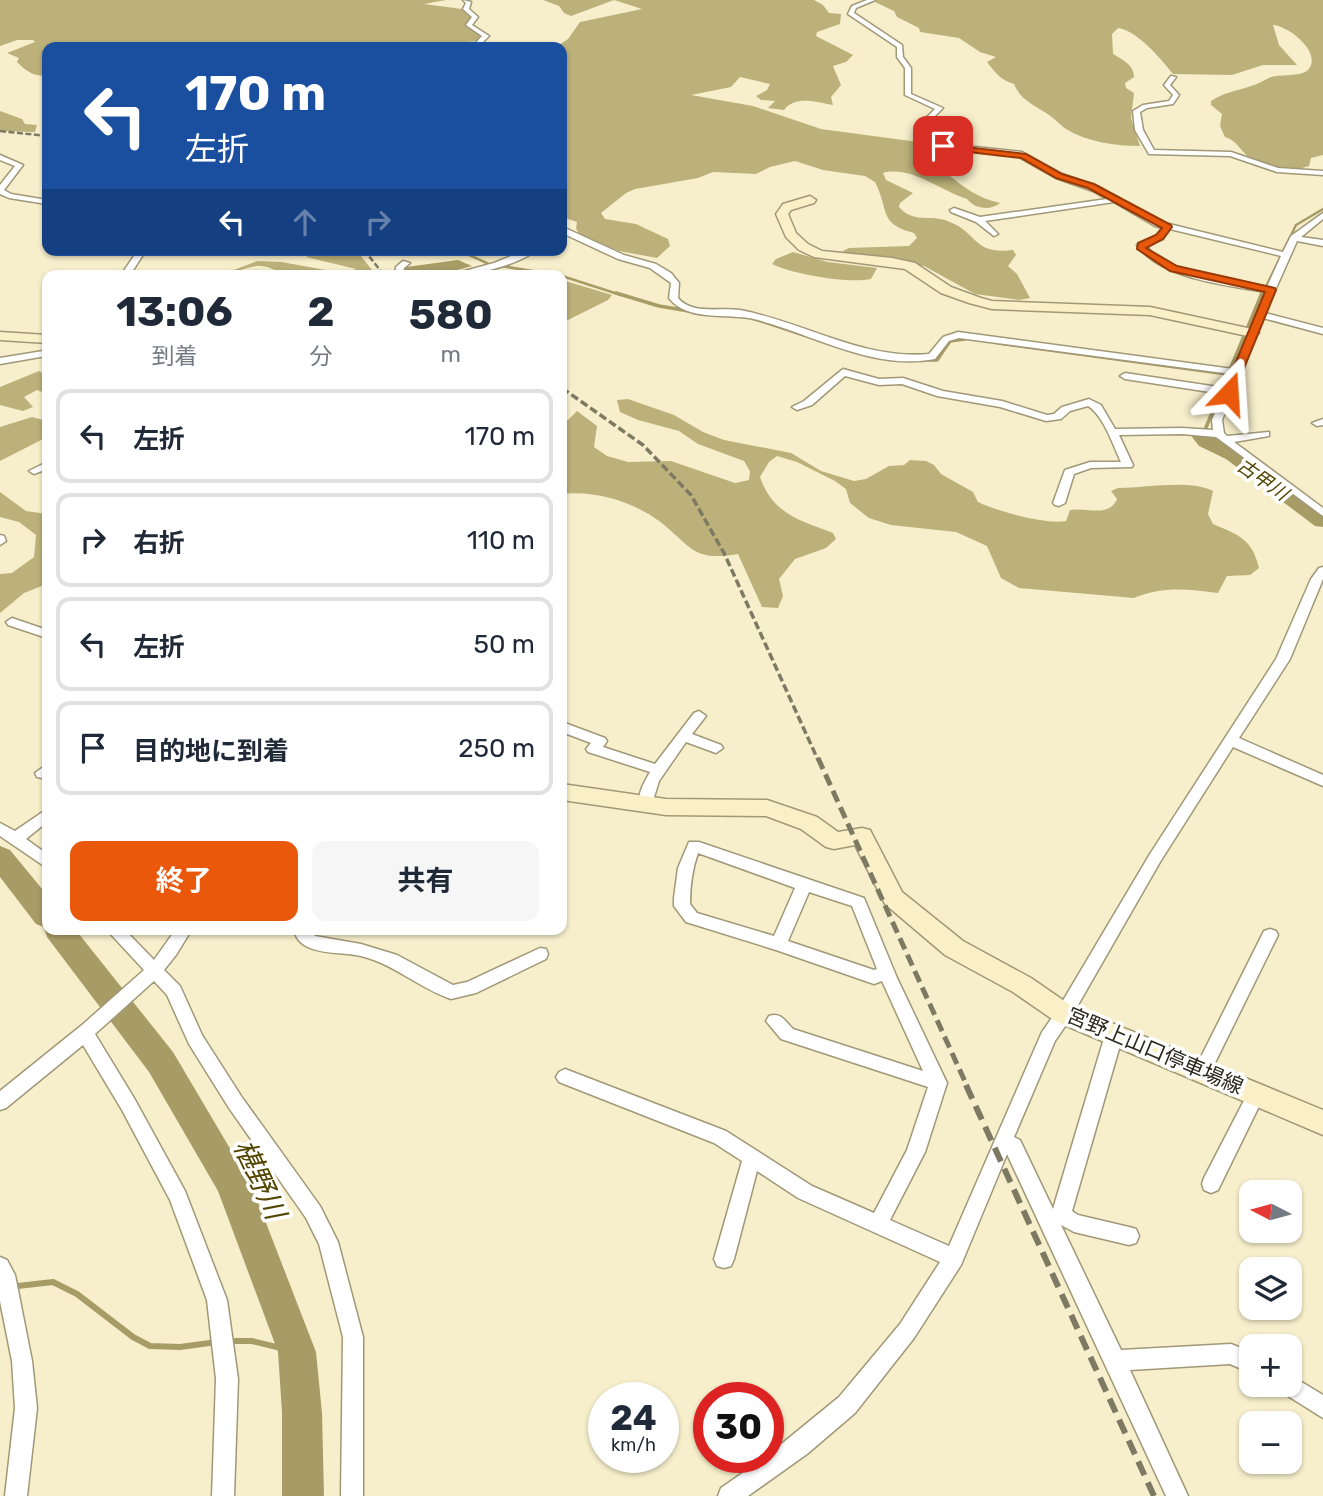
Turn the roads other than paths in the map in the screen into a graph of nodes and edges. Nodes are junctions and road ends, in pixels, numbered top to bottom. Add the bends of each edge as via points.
1 (466, 0) edge
2 (872, 0) edge
3 (480, 42) edge
4 (1172, 77) dead end
5 (0, 157) edge
6 (1323, 173) edge
7 (0, 190) edge
8 (810, 200) dead end
9 (1114, 200) junction
10 (42, 201) edge
11 (954, 210) dead end
12 (1323, 216) edge
13 (979, 220) junction
14 (1167, 227) junction
15 (567, 232) edge
16 (572, 234) junction
17 (994, 234) dead end
18 (567, 236) edge
19 (1294, 238) junction
20 (1323, 243) edge
21 (519, 256) edge
22 (1286, 256) junction
23 (406, 263) dead end
24 (400, 270) edge
25 (477, 270) edge
26 (1271, 290) junction
27 (1261, 315) junction
28 (1323, 331) edge
29 (1252, 333) junction
30 (0, 336) edge
31 (42, 350) edge
32 (42, 352) edge
33 (0, 361) edge
34 (1235, 372) junction
35 (1125, 376) dead end
36 (1229, 393) junction
37 (797, 407) dead end
38 (1112, 432) junction
39 (1265, 434) dead end
40 (1222, 437) junction
41 (42, 467) edge
42 (34, 471) dead end
43 (1059, 503) dead end
44 (1323, 513) edge
45 (1323, 571) edge
46 (12, 622) dead end
47 (42, 632) edge
48 (699, 716) dead end
49 (567, 729) edge
50 (684, 736) junction
51 (1230, 740) junction
52 (716, 748) dead end
53 (658, 770) junction
54 (1323, 781) edge
55 (567, 793) edge
56 (646, 803) junction
57 (42, 818) edge
58 (0, 828) edge
59 (15, 839) junction
60 (42, 858) edge
61 (804, 885) junction
62 (119, 935) edge
63 (181, 935) edge
64 (303, 935) edge
65 (1270, 935) dead end
66 (779, 944) junction
67 (540, 954) dead end
68 (887, 973) junction
69 (150, 975) junction
70 (1064, 1014) junction
71 (775, 1021) dead end
72 (88, 1031) junction
73 (1114, 1035) junction
74 (1202, 1072) junction
75 (565, 1077) dead end
76 (938, 1083) junction
77 (1256, 1094) junction
78 (0, 1102) edge
79 (1323, 1123) edge
80 (1004, 1141) junction
81 (752, 1157) junction
82 (1211, 1184) dead end
83 (1055, 1218) junction
84 (879, 1223) junction
85 (1129, 1236) dead end
86 (954, 1258) junction
87 (724, 1259) dead end
88 (0, 1267) edge
89 (1239, 1358) edge
90 (1115, 1361) junction
91 (1302, 1394) edge
92 (1323, 1407) edge
93 (16, 1496) edge
94 (223, 1496) edge
95 (352, 1496) edge
96 (729, 1496) edge
97 (1177, 1496) edge

1 - 3 street via 466,9 475,17 469,25 486,36
2 - 9 street via 855,7 851,14 898,43 908,68 908,95 941,110 926,121 929,142 1018,154
4 - 6 street via 1167,85 1177,95 1171,103 1136,111 1139,130 1153,152 1231,154 1277,170
5 - 7 street via 19,165
7 - 10 street
8 - 29 street via 787,207 782,214 791,236 807,251 835,259 908,266 946,290 992,305 1150,311
9 - 13 street
9 - 14 street
11 - 13 street
12 - 19 street
13 - 17 street
14 - 22 street
14 - 26 street via 1160,237 1141,245 1144,252 1183,272
15 - 16 street
16 - 18 street
16 - 34 street via 610,253 665,271 676,283 676,303 682,307 739,313 903,358 932,357 946,339 958,335
19 - 20 street
19 - 22 street
21 - 25 street
22 - 26 street
23 - 24 street
26 - 27 street
27 - 28 street
27 - 29 street
29 - 34 street
30 - 31 street
32 - 33 street
34 - 36 street
35 - 36 street
36 - 40 street via 1217,420
37 - 38 street via 843,372 879,382 903,381 1046,418 1089,402
38 - 40 street via 1182,431
38 - 43 street via 1128,466 1078,467 1069,472
39 - 40 street
40 - 44 street
41 - 42 street
45 - 51 street via 1283,659
46 - 47 street
48 - 50 street
49 - 53 street via 600,741 593,749
50 - 52 street
50 - 53 street
51 - 54 street
51 - 70 street
53 - 56 street
55 - 56 street, 宮野上山口停車場線
56 - 70 street, 宮野上山口停車場線 via 705,809 767,807 809,823 834,841 862,836 892,898 954,948
57 - 59 street
58 - 59 street
59 - 60 street
61 - 66 street
61 - 66 street via 694,846 687,860 682,906 692,918
61 - 68 street via 858,902
62 - 69 street
63 - 69 street
64 - 67 street via 311,942 391,960 452,992
65 - 74 street
66 - 68 street via 874,976
68 - 76 street
69 - 72 street
69 - 95 street via 174,991 195,1039 313,1212 328,1242 353,1337
70 - 73 street, 宮野上山口停車場線
70 - 80 street via 1048,1037
71 - 76 street via 787,1034
72 - 78 street
72 - 94 street via 178,1197 217,1300 227,1380
73 - 74 street, 宮野上山口停車場線
73 - 83 street
74 - 77 street, 宮野上山口停車場線
75 - 81 street via 720,1137
76 - 84 street via 916,1152
77 - 79 street, 宮野上山口停車場線
77 - 82 street
80 - 83 street via 1013,1146
80 - 86 street
81 - 84 street via 806,1192
81 - 87 street
83 - 85 street
83 - 90 street
84 - 86 street
86 - 96 street via 907,1331 846,1405 799,1446
88 - 93 street via 22,1361 26,1408
89 - 90 street via 1204,1354
90 - 97 street
91 - 92 street

